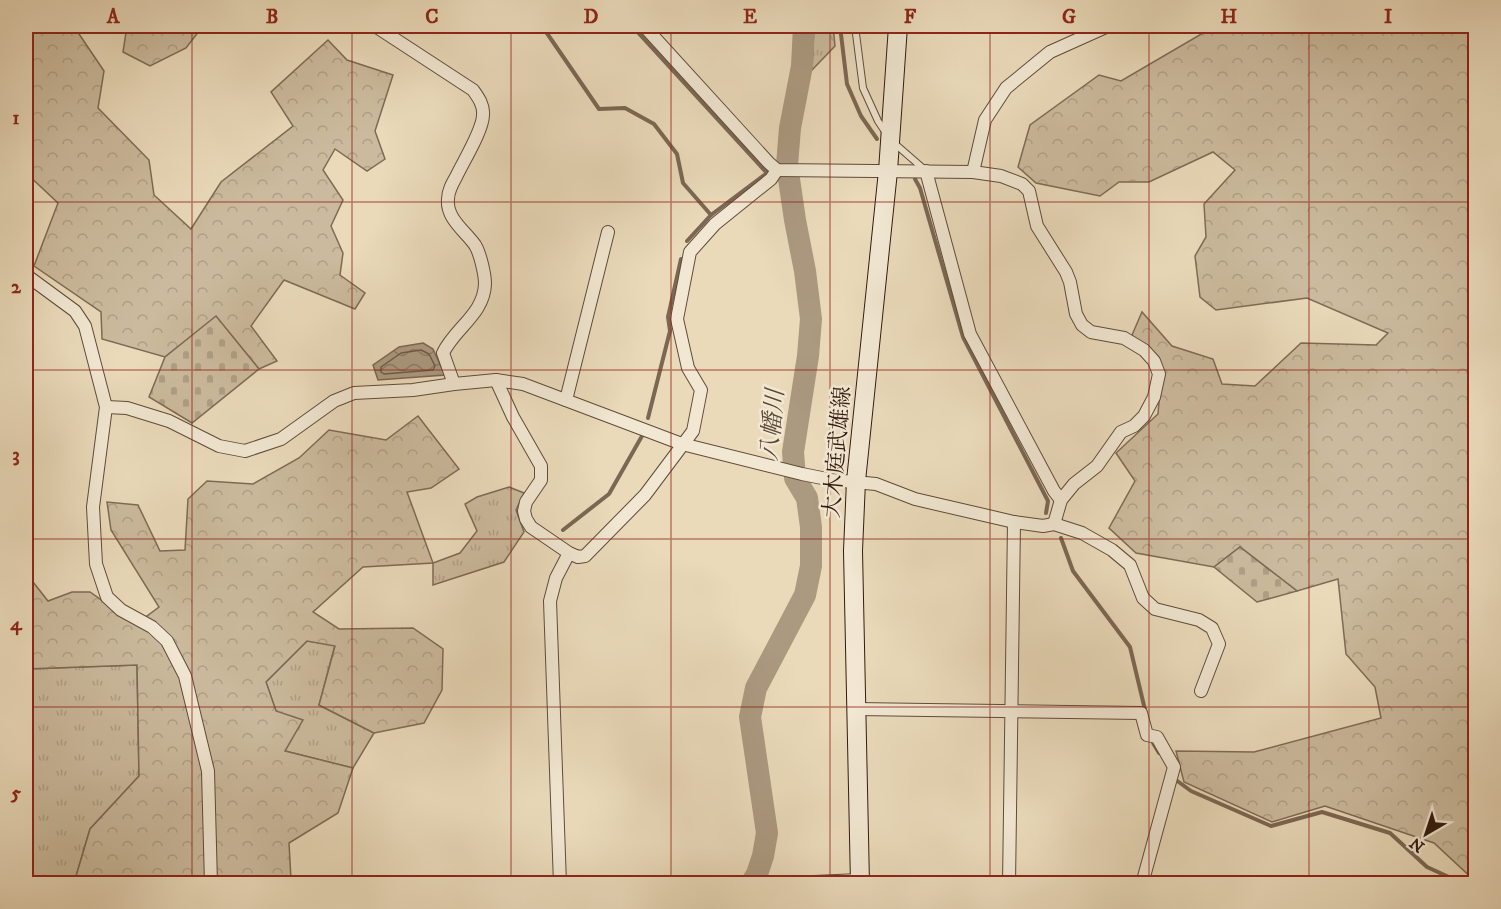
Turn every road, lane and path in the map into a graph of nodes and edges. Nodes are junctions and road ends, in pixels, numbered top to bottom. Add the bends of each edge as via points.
1 (375, 26) edge
2 (644, 26) edge
3 (855, 26) edge
4 (898, 26) edge
5 (1108, 26) edge
6 (890, 139) junction
7 (777, 170) junction
8 (888, 171) junction
9 (926, 171) junction
10 (973, 172) junction
11 (608, 232) dead end
12 (26, 275) edge
13 (496, 380) junction
14 (454, 384) junction
15 (566, 400) junction
16 (106, 406) junction
17 (682, 444) junction
18 (856, 481) junction
19 (1061, 500) junction
20 (1014, 522) junction
21 (1054, 524) junction
22 (569, 553) junction
23 (1201, 691) dead end
24 (856, 709) junction
25 (1011, 711) junction
26 (860, 882) edge
27 (211, 884) edge
28 (560, 884) edge
29 (768, 884) edge
30 (1009, 884) edge
31 (1142, 884) edge

1 - 14 street via 473,90 484,114 448,200 450,214 476,246 485,283 482,300 443,353
2 - 7 street
3 - 6 lane via 863,88
4 - 6 main road, 大木庭武雄線
5 - 10 street via 1050,52 1006,88 985,120
6 - 8 main road, 大木庭武雄線
6 - 9 lane
7 - 8 street
7 - 17 street via 715,224 690,252 677,319 688,368 701,390 693,431
8 - 9 street
8 - 18 main road, 大木庭武雄線
9 - 10 street
9 - 19 street via 970,334
10 - 19 street via 1001,176 1029,191 1037,226 1066,272 1082,325 1091,332 1124,338 1144,350 1159,374 1154,397 1144,416 1121,432 1097,466
11 - 15 street
12 - 16 street via 75,311 85,326
13 - 14 street
13 - 15 street via 524,384
13 - 22 street via 542,466 541,480 526,502 526,519 531,527
14 - 16 street via 354,393 334,401 281,439 245,451 219,446 169,421
15 - 17 street
16 - 27 street via 93,507 96,564 107,597 167,641 185,676 208,771
17 - 18 street via 802,474
17 - 22 street via 645,495 585,556
18 - 20 street
18 - 24 main road, 大木庭武雄線
19 - 21 street
20 - 21 street
20 - 25 street
21 - 23 street via 1082,533 1130,565 1143,598 1155,609 1199,620 1212,628 1219,644
22 - 28 street via 550,601
24 - 25 street
24 - 26 main road, 大木庭武雄線
25 - 30 street
25 - 31 street via 1141,713 1147,735 1157,737 1174,767
26 - 29 street

